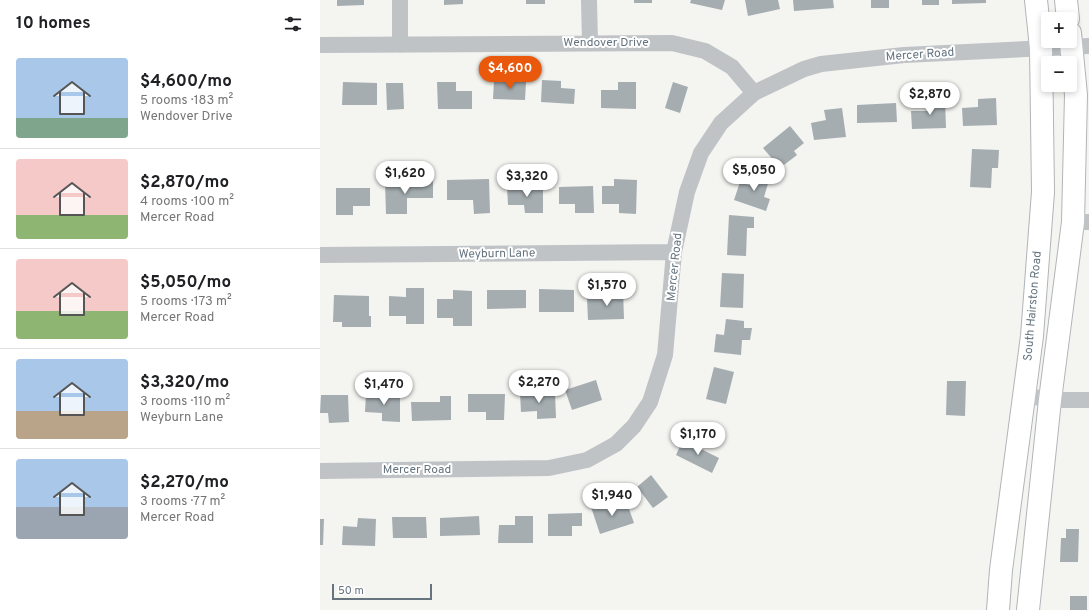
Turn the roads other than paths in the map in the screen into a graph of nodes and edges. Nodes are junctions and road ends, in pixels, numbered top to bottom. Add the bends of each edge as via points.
1 (400, 0) edge
2 (589, 0) edge
3 (1036, 0) edge
4 (1066, 0) edge
5 (1067, 12) edge
6 (590, 43) junction
7 (320, 45) edge
8 (400, 45) junction
9 (1041, 48) junction
10 (1077, 48) edge
11 (754, 92) junction
12 (1081, 222) edge
13 (674, 252) junction
14 (320, 255) edge
15 (1024, 395) junction
16 (1050, 400) junction
17 (1089, 400) edge
18 (320, 471) edge
19 (998, 610) edge
20 (1028, 610) edge

1 - 8 street
2 - 6 street
3 - 9 main road, South Hairston Road
4 - 5 main road
6 - 8 street, Wendover Drive
6 - 11 street, Wendover Drive via 672,43 705,51 732,67
7 - 8 street, Wendover Drive
9 - 11 street, Mercer Road via 904,55 821,64 804,68
9 - 15 main road, South Hairston Road via 1043,192 1032,336
10 - 12 main road
11 - 13 street, Mercer Road via 721,123 702,153 687,192
12 - 16 main road
13 - 14 street, Weyburn Lane
13 - 18 street, Mercer Road via 665,355 650,402 634,426 616,444 587,460 549,468
15 - 16 street
15 - 19 main road, South Hairston Road
16 - 17 street
16 - 20 main road

